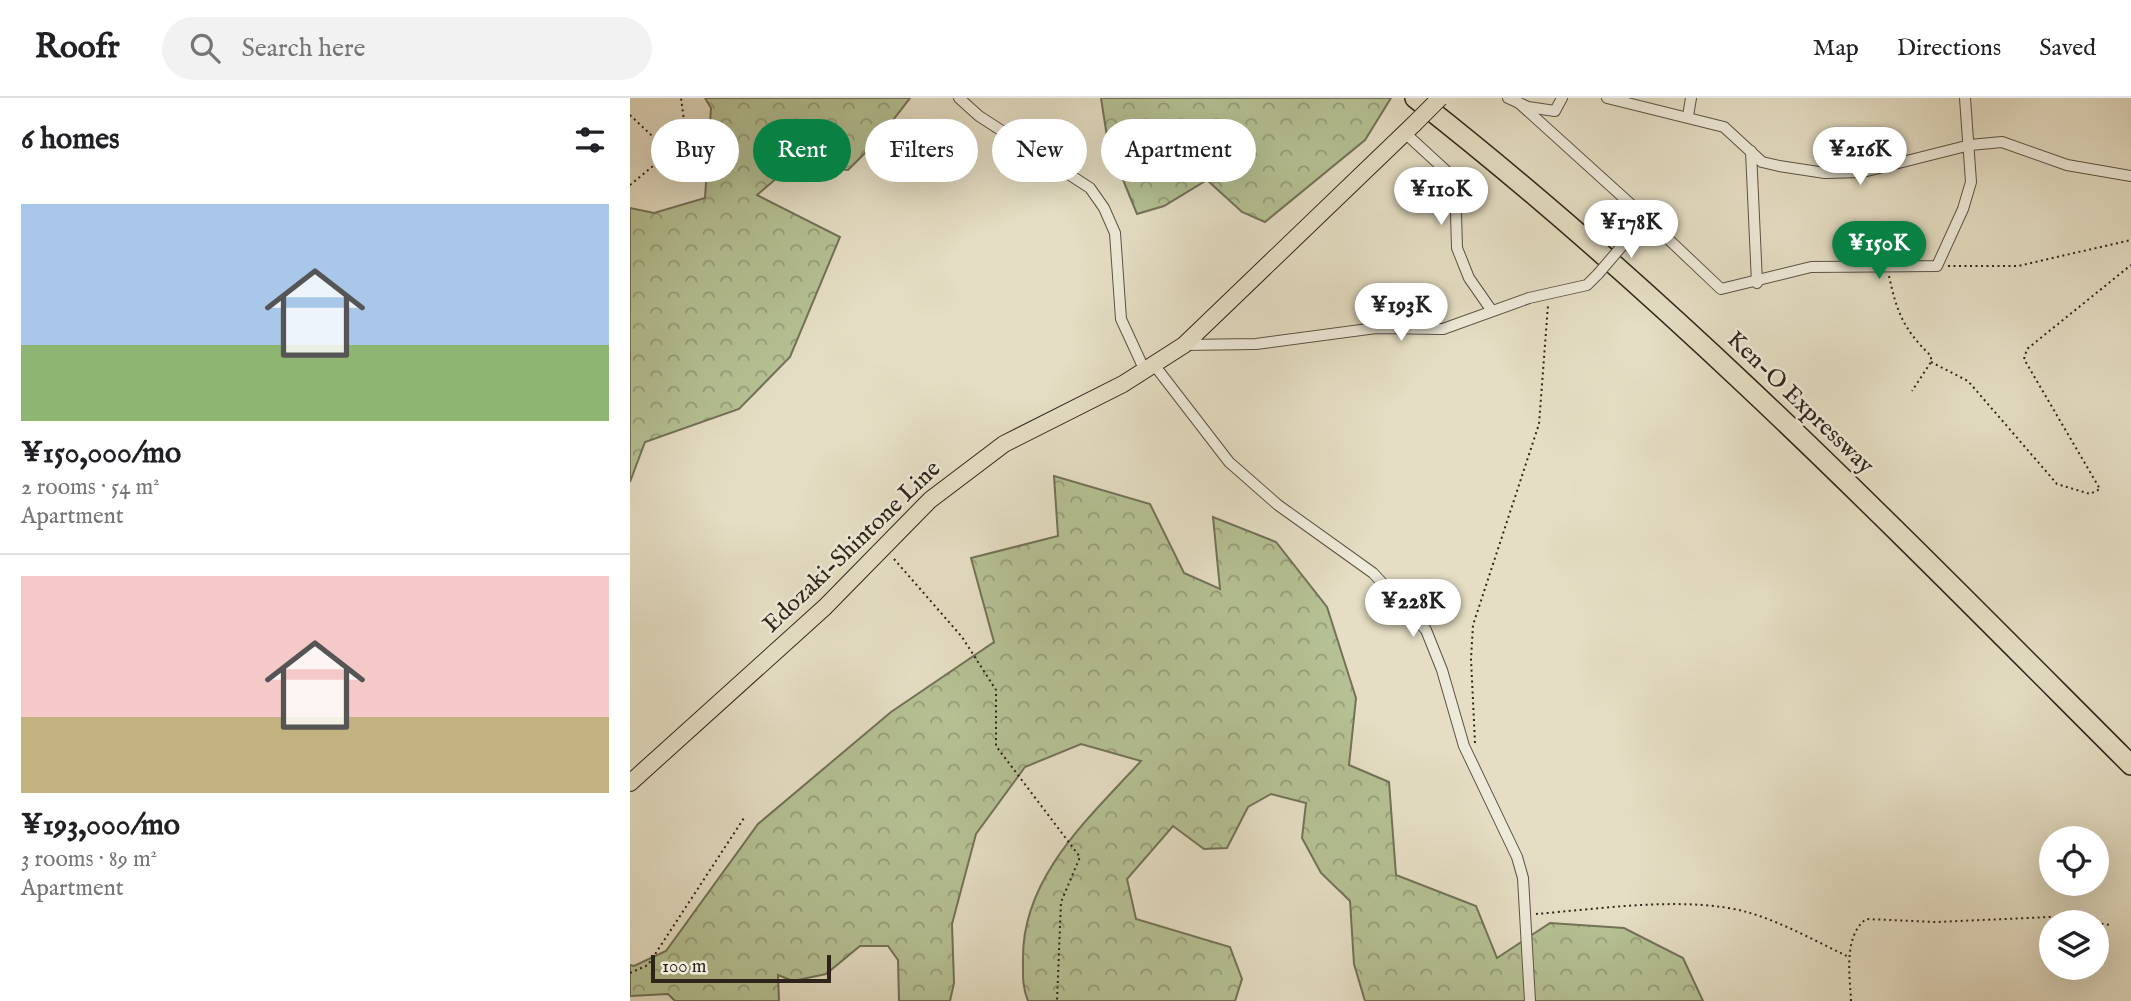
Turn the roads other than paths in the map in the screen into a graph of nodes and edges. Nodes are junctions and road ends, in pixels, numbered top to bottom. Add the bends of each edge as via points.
1 (959, 98) edge
2 (1415, 98) edge
3 (1440, 98) edge
4 (1508, 98) edge
5 (1562, 98) edge
6 (1607, 98) edge
7 (1691, 98) edge
8 (1965, 98) edge
9 (1519, 103) junction
10 (1688, 116) junction
11 (1409, 129) junction
12 (1970, 145) junction
13 (1751, 152) junction
14 (2131, 176) edge
15 (1643, 222) junction
16 (1758, 283) junction
17 (1492, 311) junction
18 (1184, 345) junction
19 (1150, 368) junction
20 (2131, 765) edge
21 (630, 783) edge
22 (1530, 1001) edge

1 - 19 street via 979,116 1090,188 1115,233 1121,319
2 - 20 highway, Ken-O Expressway via 1570,225 1708,349
3 - 11 main road, Edozaki-Shintone Line, bridge
4 - 9 street
5 - 9 street via 1555,111
6 - 10 street
7 - 10 street
8 - 12 street
9 - 15 street
10 - 13 street via 1724,127
11 - 17 street via 1455,179 1457,248 1469,278
11 - 18 main road, Edozaki-Shintone Line
12 - 13 street via 1863,172 1825,173 1779,166 1762,162
12 - 14 street via 2002,142 2067,165
12 - 16 street via 1971,182 1964,209 1937,266 1811,267
13 - 16 street
15 - 16 street via 1721,289
15 - 17 street, bridge via 1587,285
17 - 18 street via 1443,329 1376,328 1256,344
18 - 19 main road, Edozaki-Shintone Line
19 - 21 main road, Edozaki-Shintone Line via 1004,444 930,500 825,607
19 - 22 street via 1229,463 1278,505 1373,573 1426,630 1464,746 1517,857

